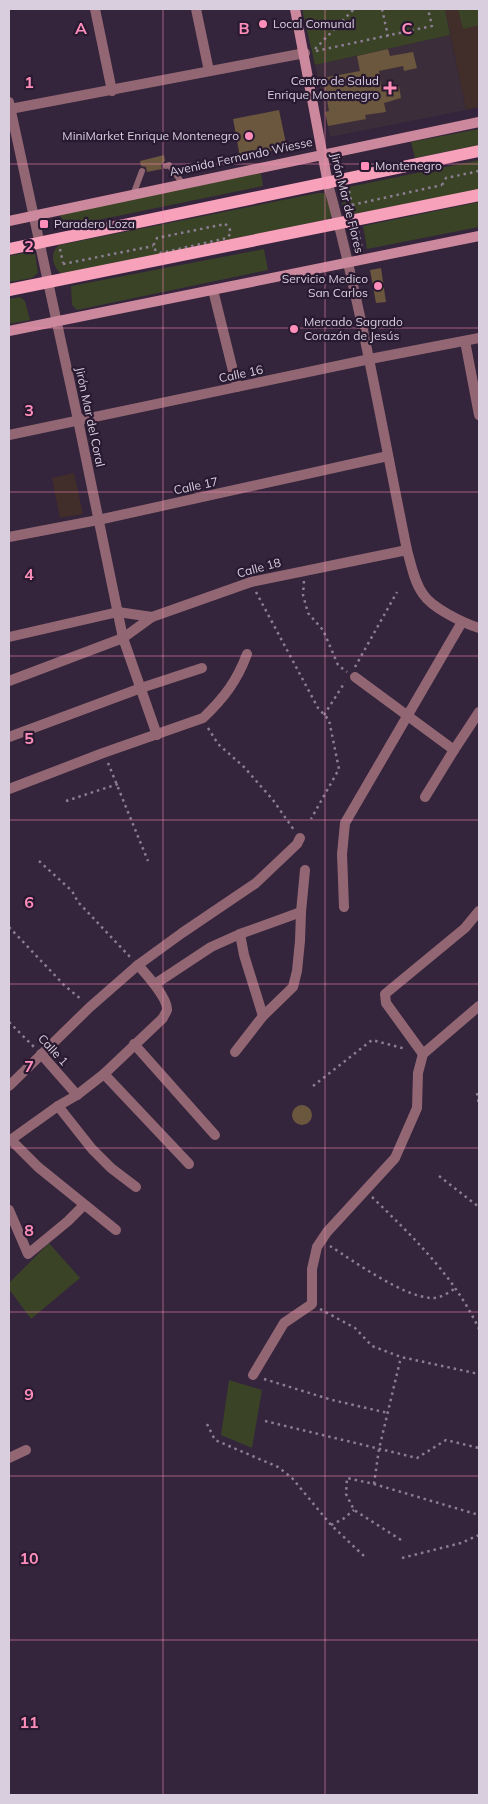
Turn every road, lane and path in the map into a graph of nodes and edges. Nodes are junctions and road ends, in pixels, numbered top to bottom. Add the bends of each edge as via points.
1 (95, 9) edge
2 (196, 9) edge
3 (295, 9) edge
4 (354, 9) edge
5 (382, 9) edge
6 (428, 9) edge
7 (388, 36) junction
8 (305, 54) junction
9 (209, 71) junction
10 (112, 91) junction
11 (9, 105) edge
12 (479, 122) edge
13 (479, 151) edge
14 (322, 154) junction
15 (166, 166) dead end
16 (142, 171) dead end
17 (479, 171) edge
18 (183, 184) junction
19 (328, 184) junction
20 (348, 187) dead end
21 (133, 195) junction
22 (479, 195) edge
23 (352, 205) junction
24 (354, 211) dead end
25 (33, 216) junction
26 (9, 221) edge
27 (339, 224) junction
28 (357, 227) dead end
29 (479, 236) edge
30 (226, 238) dead end
31 (39, 243) junction
32 (60, 245) dead end
33 (9, 249) edge
34 (362, 249) dead end
35 (349, 263) junction
36 (64, 264) junction
37 (65, 269) dead end
38 (48, 282) junction
39 (9, 290) edge
40 (213, 290) junction
41 (57, 321) junction
42 (9, 331) edge
43 (479, 338) edge
44 (465, 341) junction
45 (370, 359) junction
46 (236, 388) junction
47 (479, 415) edge
48 (78, 420) junction
49 (9, 435) edge
50 (388, 456) junction
51 (98, 520) junction
52 (9, 538) edge
53 (407, 550) junction
54 (305, 570) junction
55 (251, 582) junction
56 (397, 592) dead end
57 (118, 612) junction
58 (152, 617) junction
59 (462, 622) junction
60 (479, 628) edge
61 (9, 637) edge
62 (123, 638) junction
63 (246, 654) dead end
64 (202, 668) dead end
65 (355, 672) joint
66 (9, 681) edge
67 (141, 688) junction
68 (479, 712) edge
69 (324, 715) junction
70 (408, 717) junction
71 (203, 718) junction
72 (157, 735) junction
73 (9, 738) edge
74 (454, 750) junction
75 (104, 752) junction
76 (118, 784) junction
77 (9, 789) edge
78 (425, 797) dead end
79 (66, 801) dead end
80 (311, 819) dead end
81 (300, 838) joint
82 (148, 861) dead end
83 (39, 862) dead end
84 (306, 870) dead end
85 (344, 907) dead end
86 (479, 911) edge
87 (301, 912) junction
88 (9, 927) edge
89 (240, 934) junction
90 (138, 965) junction
91 (155, 984) junction
92 (479, 1006) edge
93 (90, 1007) junction
94 (263, 1016) junction
95 (9, 1022) edge
96 (134, 1044) junction
97 (235, 1052) dead end
98 (41, 1054) junction
99 (423, 1054) junction
100 (104, 1074) junction
101 (9, 1086) edge
102 (313, 1086) dead end
103 (478, 1093) edge
104 (77, 1095) junction
105 (58, 1106) junction
106 (479, 1106) edge
107 (215, 1135) dead end
108 (10, 1140) edge
109 (189, 1164) dead end
110 (439, 1176) dead end
111 (136, 1187) dead end
112 (365, 1190) junction
113 (84, 1205) junction
114 (479, 1207) edge
115 (9, 1210) edge
116 (116, 1230) dead end
117 (328, 1246) dead end
118 (456, 1288) junction
119 (312, 1304) junction
120 (479, 1329) edge
121 (401, 1357) junction
122 (479, 1374) edge
123 (253, 1375) joint
124 (388, 1413) junction
125 (264, 1421) dead end
126 (207, 1424) dead end
127 (479, 1448) edge
128 (379, 1449) junction
129 (26, 1450) dead end
130 (9, 1458) edge
131 (374, 1484) junction
132 (354, 1510) junction
133 (479, 1515) edge
134 (331, 1525) junction
135 (479, 1535) edge
136 (401, 1540) dead end
137 (364, 1556) dead end
138 (402, 1558) dead end

1 - 10 street
2 - 9 street
3 - 8 main road, Jirón Mar de Flores
4 - 7 path via 312,52
5 - 7 path
6 - 7 path via 432,26
8 - 9 street
8 - 14 main road, Jirón Mar de Flores
9 - 10 street
10 - 11 street
11 - 25 street, Jirón Mar del Coral
12 - 14 main road, Avenida Fernando Wiesse
13 - 19 main road
14 - 18 main road, Avenida Fernando Wiesse
14 - 19 main road, Jirón Mar de Flores
15 - 18 lane
16 - 21 lane
17 - 23 path via 446,178 442,185
18 - 21 main road, Avenida Fernando Wiesse
19 - 27 street, Jirón Mar de Flores
19 - 31 main road
20 - 23 path
21 - 25 main road, Avenida Fernando Wiesse
22 - 27 main road
23 - 24 path
25 - 26 main road, Avenida Fernando Wiesse
25 - 31 street, Jirón Mar del Coral
27 - 35 street, Jirón Mar de Flores
27 - 38 main road
28 - 34 path
29 - 35 main road
30 - 36 path via 231,233 225,224 157,238 153,246
31 - 33 main road
31 - 38 street, Jirón Mar del Coral
32 - 36 path
35 - 40 main road
35 - 45 street, Jirón Mar de Flores
36 - 37 path
38 - 39 main road
38 - 41 street, Jirón Mar del Coral
40 - 41 main road
40 - 46 street
41 - 42 main road
41 - 48 street, Jirón Mar del Coral
43 - 44 street, Calle 16
44 - 45 street, Calle 16
44 - 47 street
45 - 46 street, Calle 16
45 - 50 street, Jirón Mar de Flores
46 - 48 street, Calle 16
48 - 49 street, Calle 16
48 - 51 street, Jirón Mar del Coral
50 - 51 street, Calle 17
50 - 53 street, Jirón Mar de Flores
51 - 52 street, Calle 17
51 - 57 street, Jirón Mar del Coral
53 - 54 street, Calle 18
53 - 59 street via 422,594
54 - 55 street, Calle 18
54 - 69 path via 303,594 308,613 323,630 338,665 350,675
55 - 58 street, Calle 18
55 - 69 path
56 - 65 path
57 - 58 street, Calle 18
57 - 61 street, Calle 18
57 - 62 street, Jirón Mar del Coral
58 - 62 street
59 - 60 street
59 - 70 street
62 - 66 street
62 - 67 street, Jirón Mar del Coral
63 - 71 street via 234,684
64 - 67 street
65 - 70 street
67 - 72 street, Jirón Mar del Coral
67 - 73 street
68 - 74 street
69 - 80 path via 329,720 339,769
70 - 74 street
70 - 85 street via 345,823 342,854
71 - 72 street
71 - 81 path via 218,744 273,800
72 - 75 street
74 - 78 street
75 - 76 path
75 - 77 street
76 - 79 path
76 - 82 path
81 - 90 street via 256,883
83 - 90 path via 72,891 78,902
84 - 87 street
86 - 99 street via 465,928 385,994 386,1003
87 - 89 street
87 - 94 street via 294,987
88 - 93 path via 64,985
89 - 91 street via 211,947
89 - 94 street
90 - 91 street
90 - 93 street
91 - 96 street via 167,1010 163,1018
92 - 99 street
93 - 98 street
94 - 97 street
95 - 98 path, Calle 1
96 - 100 street
96 - 107 street
98 - 101 street
98 - 104 street, Calle 1
99 - 102 path via 372,1040
99 - 112 street via 418,1073 417,1108 395,1158
100 - 104 street
100 - 109 street
103 - 106 path
104 - 105 street
105 - 108 street
105 - 111 street via 92,1149
108 - 113 street
110 - 114 path
112 - 118 path via 410,1234
112 - 119 street via 317,1247 312,1269
113 - 115 street via 28,1254
113 - 116 street
117 - 118 path via 417,1295 433,1298
118 - 120 path
119 - 121 path via 355,1328 372,1346
119 - 123 street via 284,1323
121 - 122 path
121 - 124 path
123 - 124 path via 332,1400
124 - 128 path
125 - 128 path
126 - 134 path via 215,1440 278,1467 292,1478
127 - 128 path via 446,1440 417,1458
128 - 131 path
129 - 130 street
131 - 132 path via 347,1478 346,1494
131 - 133 path
132 - 134 path
132 - 136 path
134 - 137 path
135 - 138 path via 461,1544

